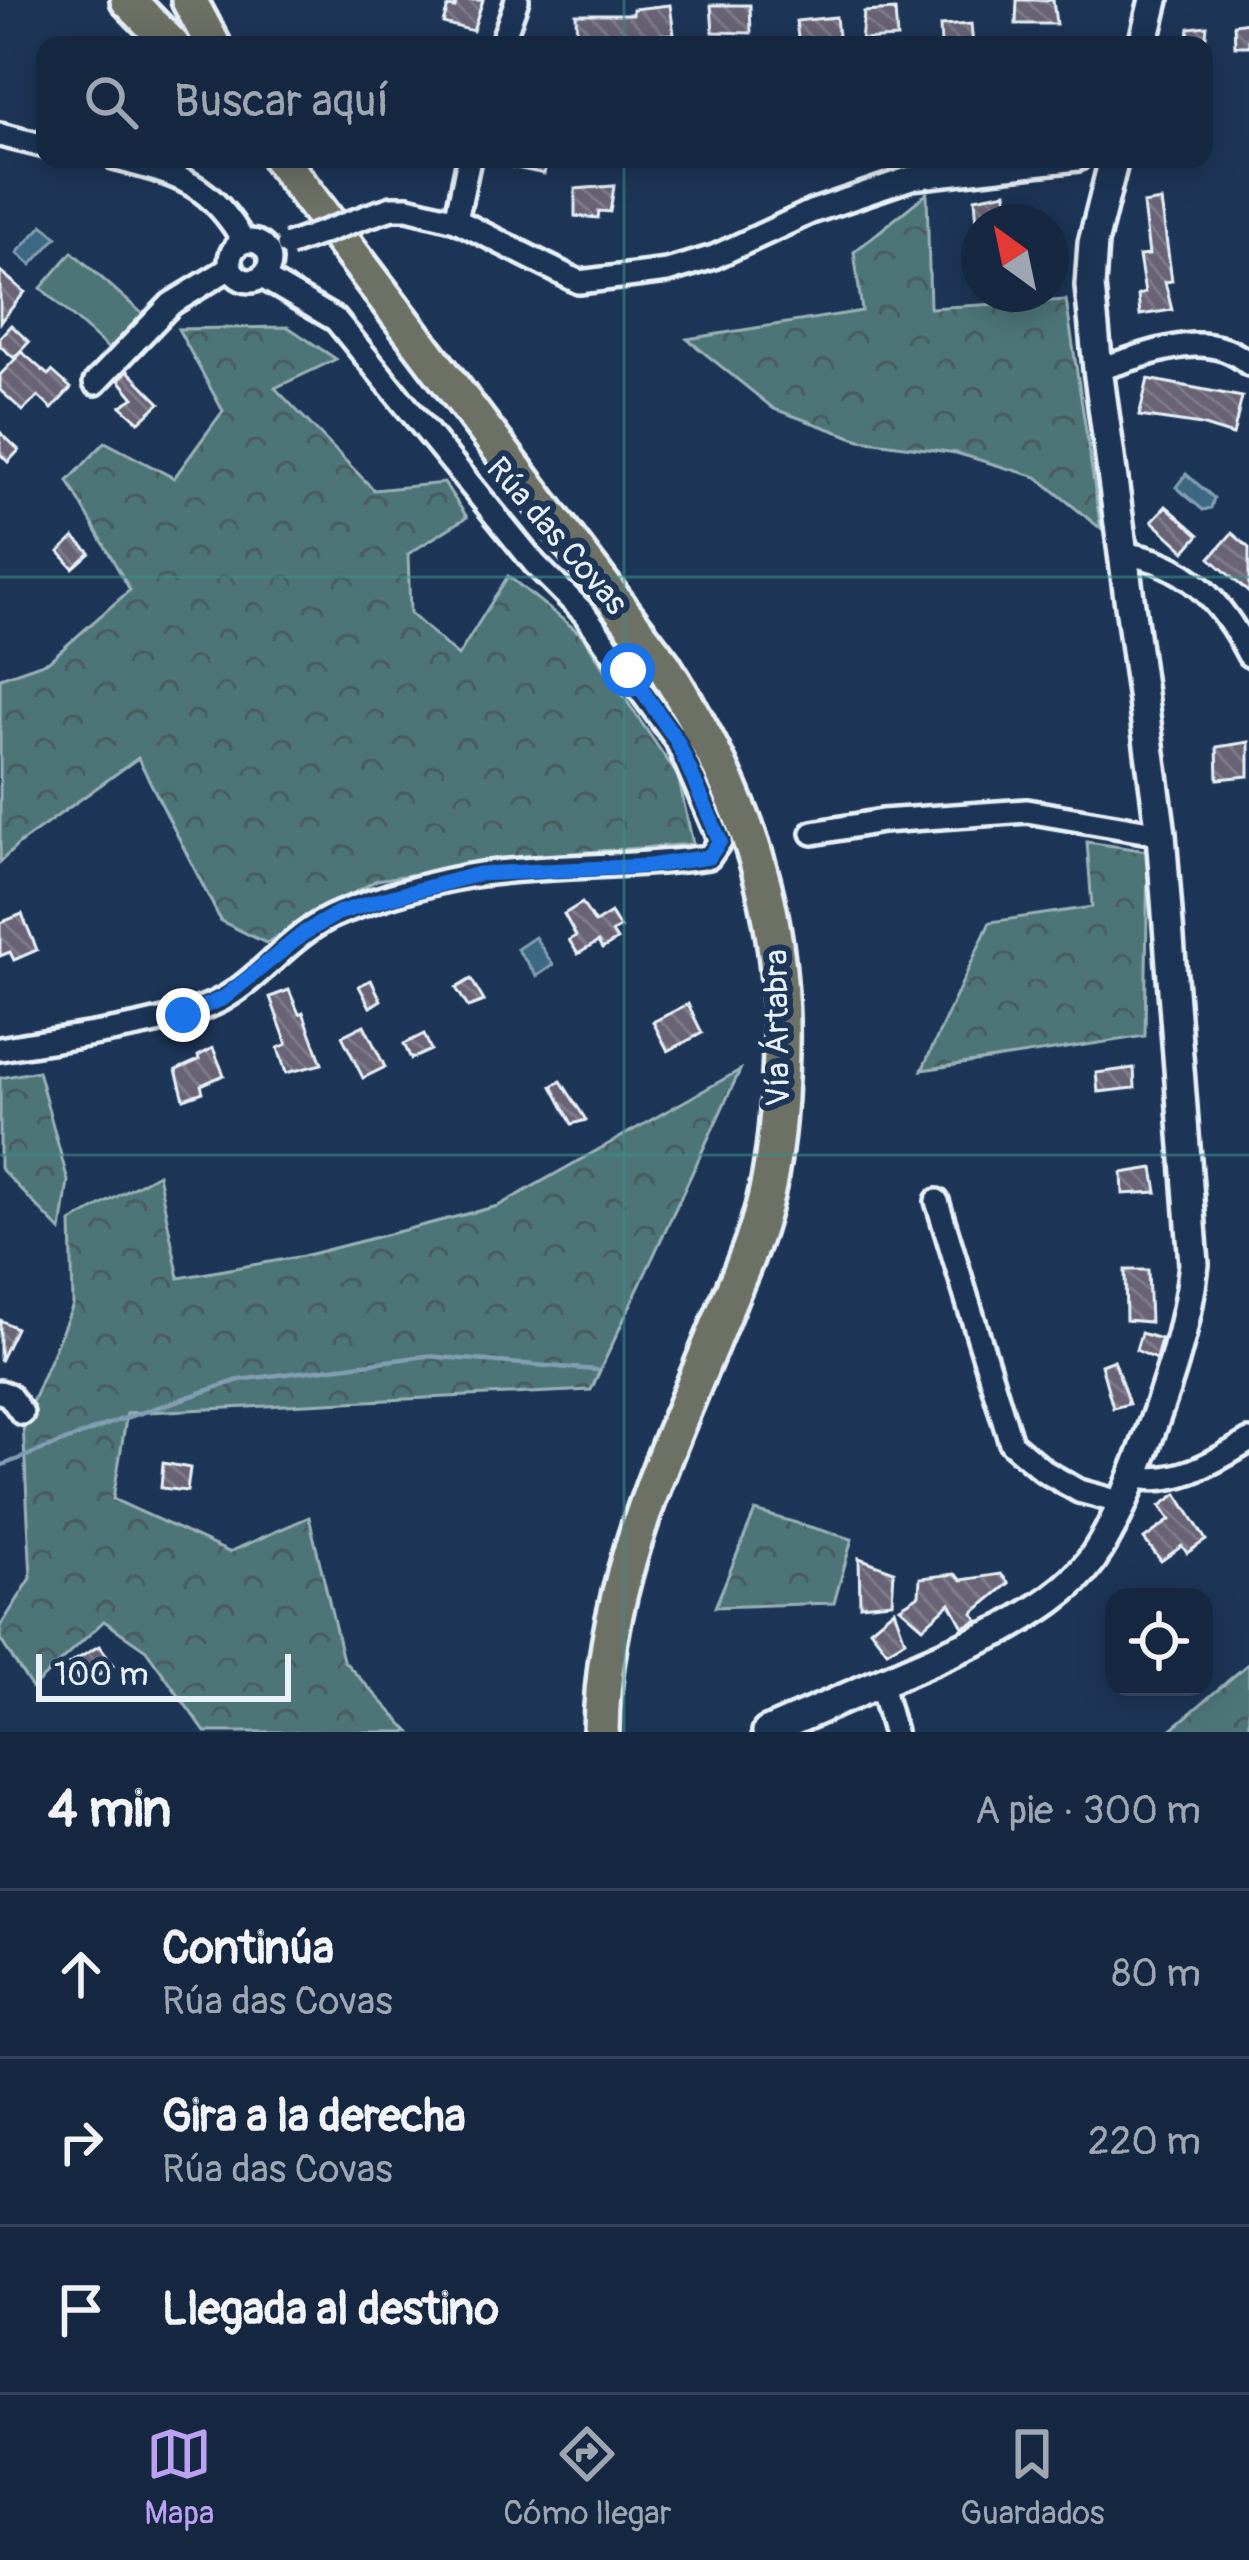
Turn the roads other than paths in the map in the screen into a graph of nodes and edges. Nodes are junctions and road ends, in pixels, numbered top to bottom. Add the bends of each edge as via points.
1 (128, 0) edge
2 (161, 0) edge
3 (189, 0) edge
4 (517, 0) edge
5 (1154, 0) edge
6 (163, 36) edge
7 (187, 36) edge
8 (208, 36) edge
9 (504, 36) edge
10 (1145, 36) edge
11 (0, 135) edge
12 (36, 144) edge
13 (151, 168) edge
14 (287, 168) edge
15 (468, 168) edge
16 (999, 168) edge
17 (1112, 168) edge
18 (456, 220) junction
19 (244, 242) junction
20 (278, 248) junction
21 (230, 268) junction
22 (262, 277) junction
23 (1249, 364) edge
24 (1098, 369) junction
25 (95, 383) dead end
26 (1123, 554) junction
27 (1248, 651) edge
28 (813, 832) dead end
29 (1161, 834) junction
30 (0, 1049) edge
31 (938, 1201) dead end
32 (0, 1392) edge
33 (22, 1413) dead end
34 (1249, 1441) edge
35 (1128, 1490) junction
36 (881, 1684) junction
37 (601, 1732) edge
38 (767, 1732) edge
39 (894, 1732) edge

1 - 6 highway
2 - 7 highway
3 - 8 highway
4 - 9 street
5 - 10 street
11 - 12 street
13 - 19 street via 211,195
14 - 37 highway, Vía Ártabra via 664,666 741,808 769,894 783,1030 760,1221 646,1496 615,1602
15 - 18 street
16 - 18 street via 911,178 714,257 622,279 579,283
17 - 24 street via 1092,265
18 - 20 street, bridge via 392,208
19 - 20 street
19 - 21 street
20 - 22 street
21 - 22 street via 244,281
21 - 25 street via 171,304
22 - 30 street, Rúa das Covas via 336,320 584,613 677,741 720,841 709,857 479,874 384,899 338,913 224,998 183,1015
23 - 24 street via 1226,346 1207,344
24 - 26 street
26 - 27 street via 1185,574 1210,594
26 - 29 street
28 - 29 street via 1027,811
29 - 35 street via 1194,1264 1179,1351
31 - 35 street via 1011,1443 1079,1491
32 - 33 street
34 - 35 street via 1180,1476
35 - 36 street via 1089,1564 1040,1608
36 - 38 street
36 - 39 street

